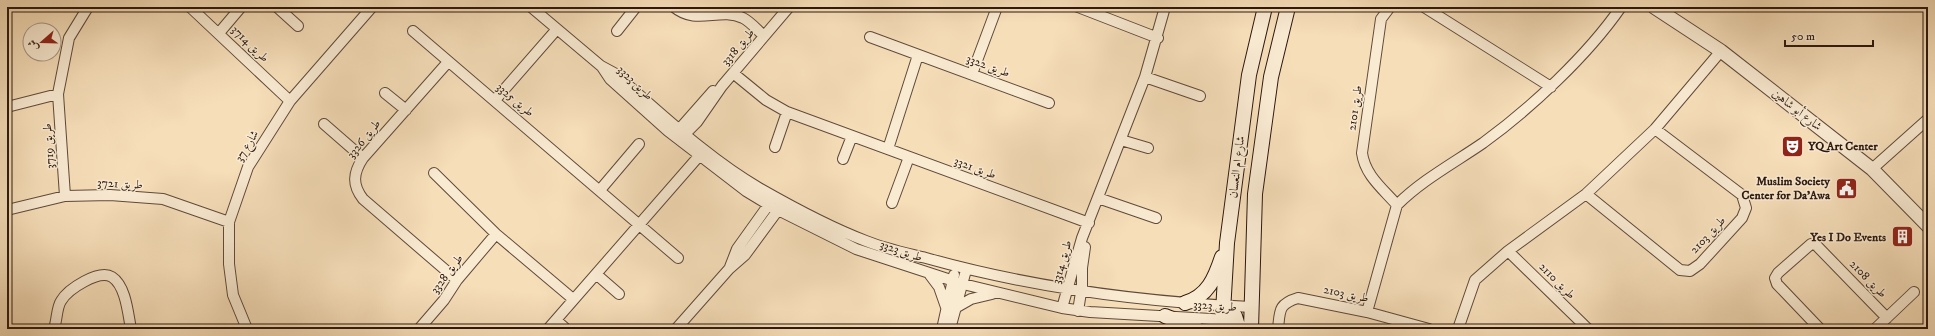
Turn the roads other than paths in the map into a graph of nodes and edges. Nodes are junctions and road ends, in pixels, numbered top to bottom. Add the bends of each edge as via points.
1 (88, 7) edge
2 (190, 7) edge
3 (241, 7) edge
4 (277, 7) edge
5 (372, 7) edge
6 (531, 7) edge
7 (636, 7) edge
8 (674, 7) edge
9 (789, 7) edge
10 (997, 7) edge
11 (1078, 7) edge
12 (1165, 7) edge
13 (1265, 7) edge
14 (1288, 7) edge
15 (1390, 7) edge
16 (1424, 7) edge
17 (1621, 7) edge
18 (1654, 7) edge
19 (298, 26) dead end
20 (557, 29) junction
21 (413, 31) dead end
22 (617, 31) dead end
23 (219, 33) junction
24 (764, 36) junction
25 (870, 37) dead end
26 (1158, 38) junction
27 (1721, 51) junction
28 (918, 55) junction
29 (448, 62) junction
30 (733, 73) junction
31 (972, 74) junction
32 (1145, 77) junction
33 (1551, 87) junction
34 (385, 93) dead end
35 (58, 94) junction
36 (1200, 96) dead end
37 (495, 100) junction
38 (290, 101) junction
39 (1049, 103) dead end
40 (7, 107) edge
41 (406, 110) junction
42 (787, 112) junction
43 (1928, 118) edge
44 (324, 124) dead end
45 (1655, 129) junction
46 (679, 135) junction
47 (852, 136) junction
48 (1121, 140) junction
49 (639, 144) dead end
50 (775, 147) dead end
51 (1148, 148) dead end
52 (888, 149) junction
53 (699, 156) junction
54 (909, 157) junction
55 (363, 158) junction
56 (843, 160) dead end
57 (1872, 169) junction
58 (434, 173) dead end
59 (600, 190) junction
60 (1586, 194) junction
61 (65, 196) junction
62 (1098, 198) junction
63 (772, 201) junction
64 (892, 203) dead end
65 (1397, 205) junction
66 (781, 206) junction
67 (7, 210) edge
68 (1156, 218) dead end
69 (229, 222) junction
70 (1089, 223) junction
71 (640, 224) junction
72 (1928, 226) edge
73 (496, 234) junction
74 (1227, 243) junction
75 (1508, 251) junction
76 (678, 258) dead end
77 (961, 268) junction
78 (729, 269) junction
79 (596, 274) junction
80 (930, 275) junction
81 (457, 280) junction
82 (952, 281) junction
83 (963, 284) junction
84 (1067, 289) junction
85 (1081, 292) junction
86 (1914, 292) dead end
87 (996, 293) junction
88 (619, 294) dead end
89 (573, 299) junction
90 (1186, 303) junction
91 (952, 307) junction
92 (1251, 307) junction
93 (1062, 308) junction
94 (1078, 311) junction
95 (1367, 312) junction
96 (1165, 316) junction
97 (1223, 318) edge
98 (1887, 318) junction
99 (556, 320) junction
100 (55, 325) dead end
101 (1244, 325) edge
102 (131, 329) edge
103 (246, 329) edge
104 (419, 329) edge
105 (548, 329) edge
106 (566, 329) edge
107 (676, 329) edge
108 (942, 329) edge
109 (950, 329) edge
110 (1197, 329) edge
111 (1278, 329) edge
112 (1429, 329) edge
113 (1458, 329) edge
114 (1588, 329) edge
115 (1820, 329) edge
116 (1875, 329) edge

1 - 35 street, طريق 3719 via 69,38
2 - 23 street, طريق 3714
3 - 23 street
4 - 19 street
5 - 38 street, شارع 37
6 - 20 street, طريق 3323
7 - 22 street
8 - 24 street via 692,16 737,16 748,21
9 - 24 street, طريق 3318
10 - 31 street
11 - 26 street
12 - 26 street, طريق 3314
13 - 74 main road, شارع ام النعسان via 1249,75
14 - 92 main road, شارع ام النعسان via 1271,77 1255,194
15 - 65 street, طريق 2101 via 1381,19 1362,152 1369,174
16 - 33 street
17 - 33 street via 1606,29
18 - 27 street, شارع أبو شاهين
20 - 37 street
20 - 46 street, طريق 3323 via 601,66 610,79
21 - 29 street, طريق 3325
23 - 38 street, طريق 3714
24 - 30 street, طريق 3318
25 - 28 street, طريق 3322
26 - 32 street, طريق 3314
27 - 45 street
27 - 57 street, شارع أبو شاهين
28 - 31 street, طريق 3322
28 - 52 street
29 - 37 street, طريق 3325
29 - 41 street, طريق 3326
30 - 42 street, طريق 3321 via 766,100
30 - 46 street, طريق 3318 via 697,122
31 - 39 street, طريق 3322
32 - 36 street
32 - 48 street, طريق 3314
33 - 65 street via 1484,142 1408,193
34 - 41 street
35 - 40 street
35 - 61 street, طريق 3719
37 - 59 street, طريق 3325
38 - 69 street, شارع 37 via 248,167
41 - 55 street, طريق 3326
42 - 47 street, طريق 3321
42 - 50 street
43 - 57 street
44 - 55 street
45 - 60 street
45 - 60 street, طريق 2103 via 1742,195 1746,208 1742,218 1700,264 1690,271 1680,270
46 - 53 street, طريق 3323
46 - 63 street, طريق 3323
47 - 52 street, طريق 3321
47 - 56 street
48 - 51 street
48 - 62 street, طريق 3314
49 - 59 street
52 - 54 street, طريق 3321
53 - 63 street, طريق 3323
53 - 71 street
54 - 64 street
54 - 70 street, طريق 3321
55 - 81 street, طريق 3326 via 354,178 358,193
57 - 72 street, شارع أبو شاهين
58 - 73 street
59 - 71 street, طريق 3325
60 - 75 street
61 - 67 street, طريق 3721
61 - 69 street, طريق 3721 via 110,194 163,199
62 - 68 street
62 - 70 street, طريق 3314
63 - 66 street, طريق 3323
63 - 78 street via 737,249
65 - 95 street
66 - 77 street, طريق 3323 via 888,249
66 - 78 street via 745,255
66 - 80 street, طريق 3323 via 856,249
69 - 103 street, شارع 37 via 229,264 233,295
70 - 84 street, طريق 3314
70 - 85 street, طريق 3314 via 1082,261
71 - 76 street, طريق 3325
71 - 79 street
73 - 81 street, طريق 3328
73 - 89 street
74 - 90 main road via 1210,286 1200,297
74 - 97 main road, شارع ام النعسان
75 - 113 street via 1475,280
75 - 114 street, طريق 2110
77 - 82 street
77 - 83 street
77 - 84 street, طريق 3323
78 - 107 street
79 - 88 street
79 - 89 street
80 - 82 street, طريق 3323
80 - 91 street
81 - 104 street, طريق 3328
82 - 83 street, طريق 3323
82 - 91 street
83 - 87 street, طريق 3323
83 - 91 street
84 - 85 street, طريق 3323
84 - 93 street, طريق 3314
85 - 90 street, طريق 3323
85 - 94 street, طريق 3314
86 - 98 street, طريق 2108
87 - 91 street
87 - 93 street, طريق 3323
89 - 99 street
90 - 97 street, طريق 3323
91 - 108 street
91 - 109 street
92 - 97 street, طريق 3323
92 - 101 main road, شارع ام النعسان
93 - 94 street, طريق 3323
94 - 96 street, طريق 3323
95 - 111 street, طريق 2103 via 1298,298 1287,301 1280,308
95 - 112 street, طريق 2103
96 - 97 street, طريق 3323
96 - 110 main road
97 - 101 main road via 1232,312
98 - 115 street, طريق 2108 via 1816,245 1811,244 1775,278 1777,284
98 - 116 street, طريق 2108
99 - 105 street
99 - 106 street
100 - 102 street via 61,301 72,288 84,281 106,275 120,287

